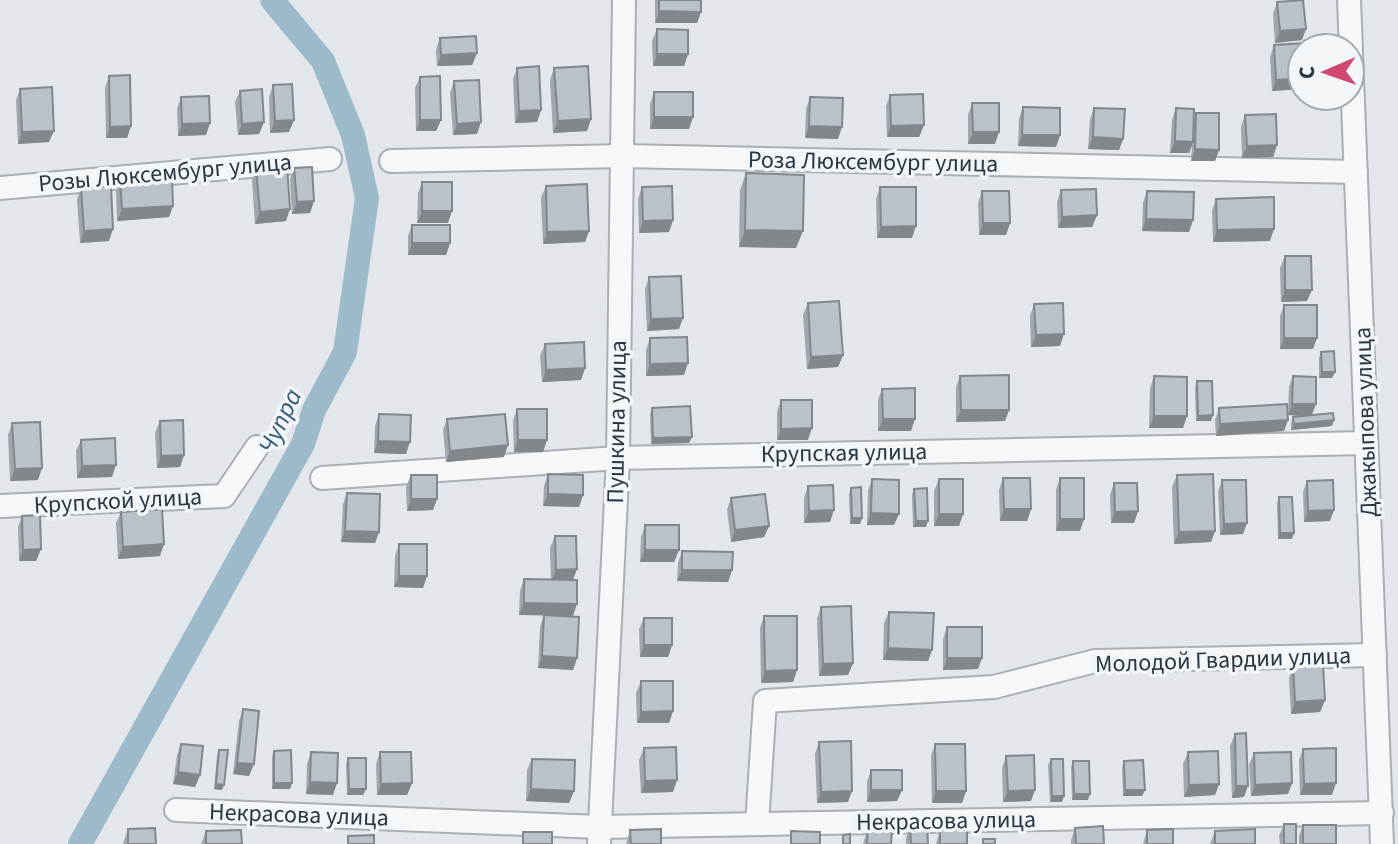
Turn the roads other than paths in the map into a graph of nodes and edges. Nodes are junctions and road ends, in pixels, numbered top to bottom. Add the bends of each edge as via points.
1 (624, 0) edge
2 (1349, 0) edge
3 (623, 156) junction
4 (330, 159) dead end
5 (391, 161) dead end
6 (1356, 172) junction
7 (0, 188) edge
8 (1366, 443) junction
9 (257, 447) dead end
10 (618, 458) junction
11 (322, 478) dead end
12 (0, 506) edge
13 (1375, 655) junction
14 (176, 810) dead end
15 (1382, 813) junction
16 (757, 824) junction
17 (599, 836) edge
18 (1382, 844) edge

1 - 3 street, Пушкина улица
2 - 6 street, Джакыпова улица
3 - 5 street, Роза Люксембург улица
3 - 6 street, Роза Люксембург улица
3 - 10 street, Пушкина улица
4 - 7 street, Розы Люксембург улица
6 - 8 street, Джакыпова улица
8 - 10 street, Крупская улица
8 - 13 street, Джакыпова улица
9 - 12 street, Крупской улица via 224,496
10 - 11 street, Крупская улица
10 - 17 street, Пушкина улица
13 - 15 street, Джакыпова улица
13 - 16 street, Молодой Гвардии улица via 1095,661 994,687 765,701
14 - 17 street, Некрасова улица
15 - 16 street, Некрасова улица
15 - 18 street, Джакыпова улица
16 - 17 street, Некрасова улица

